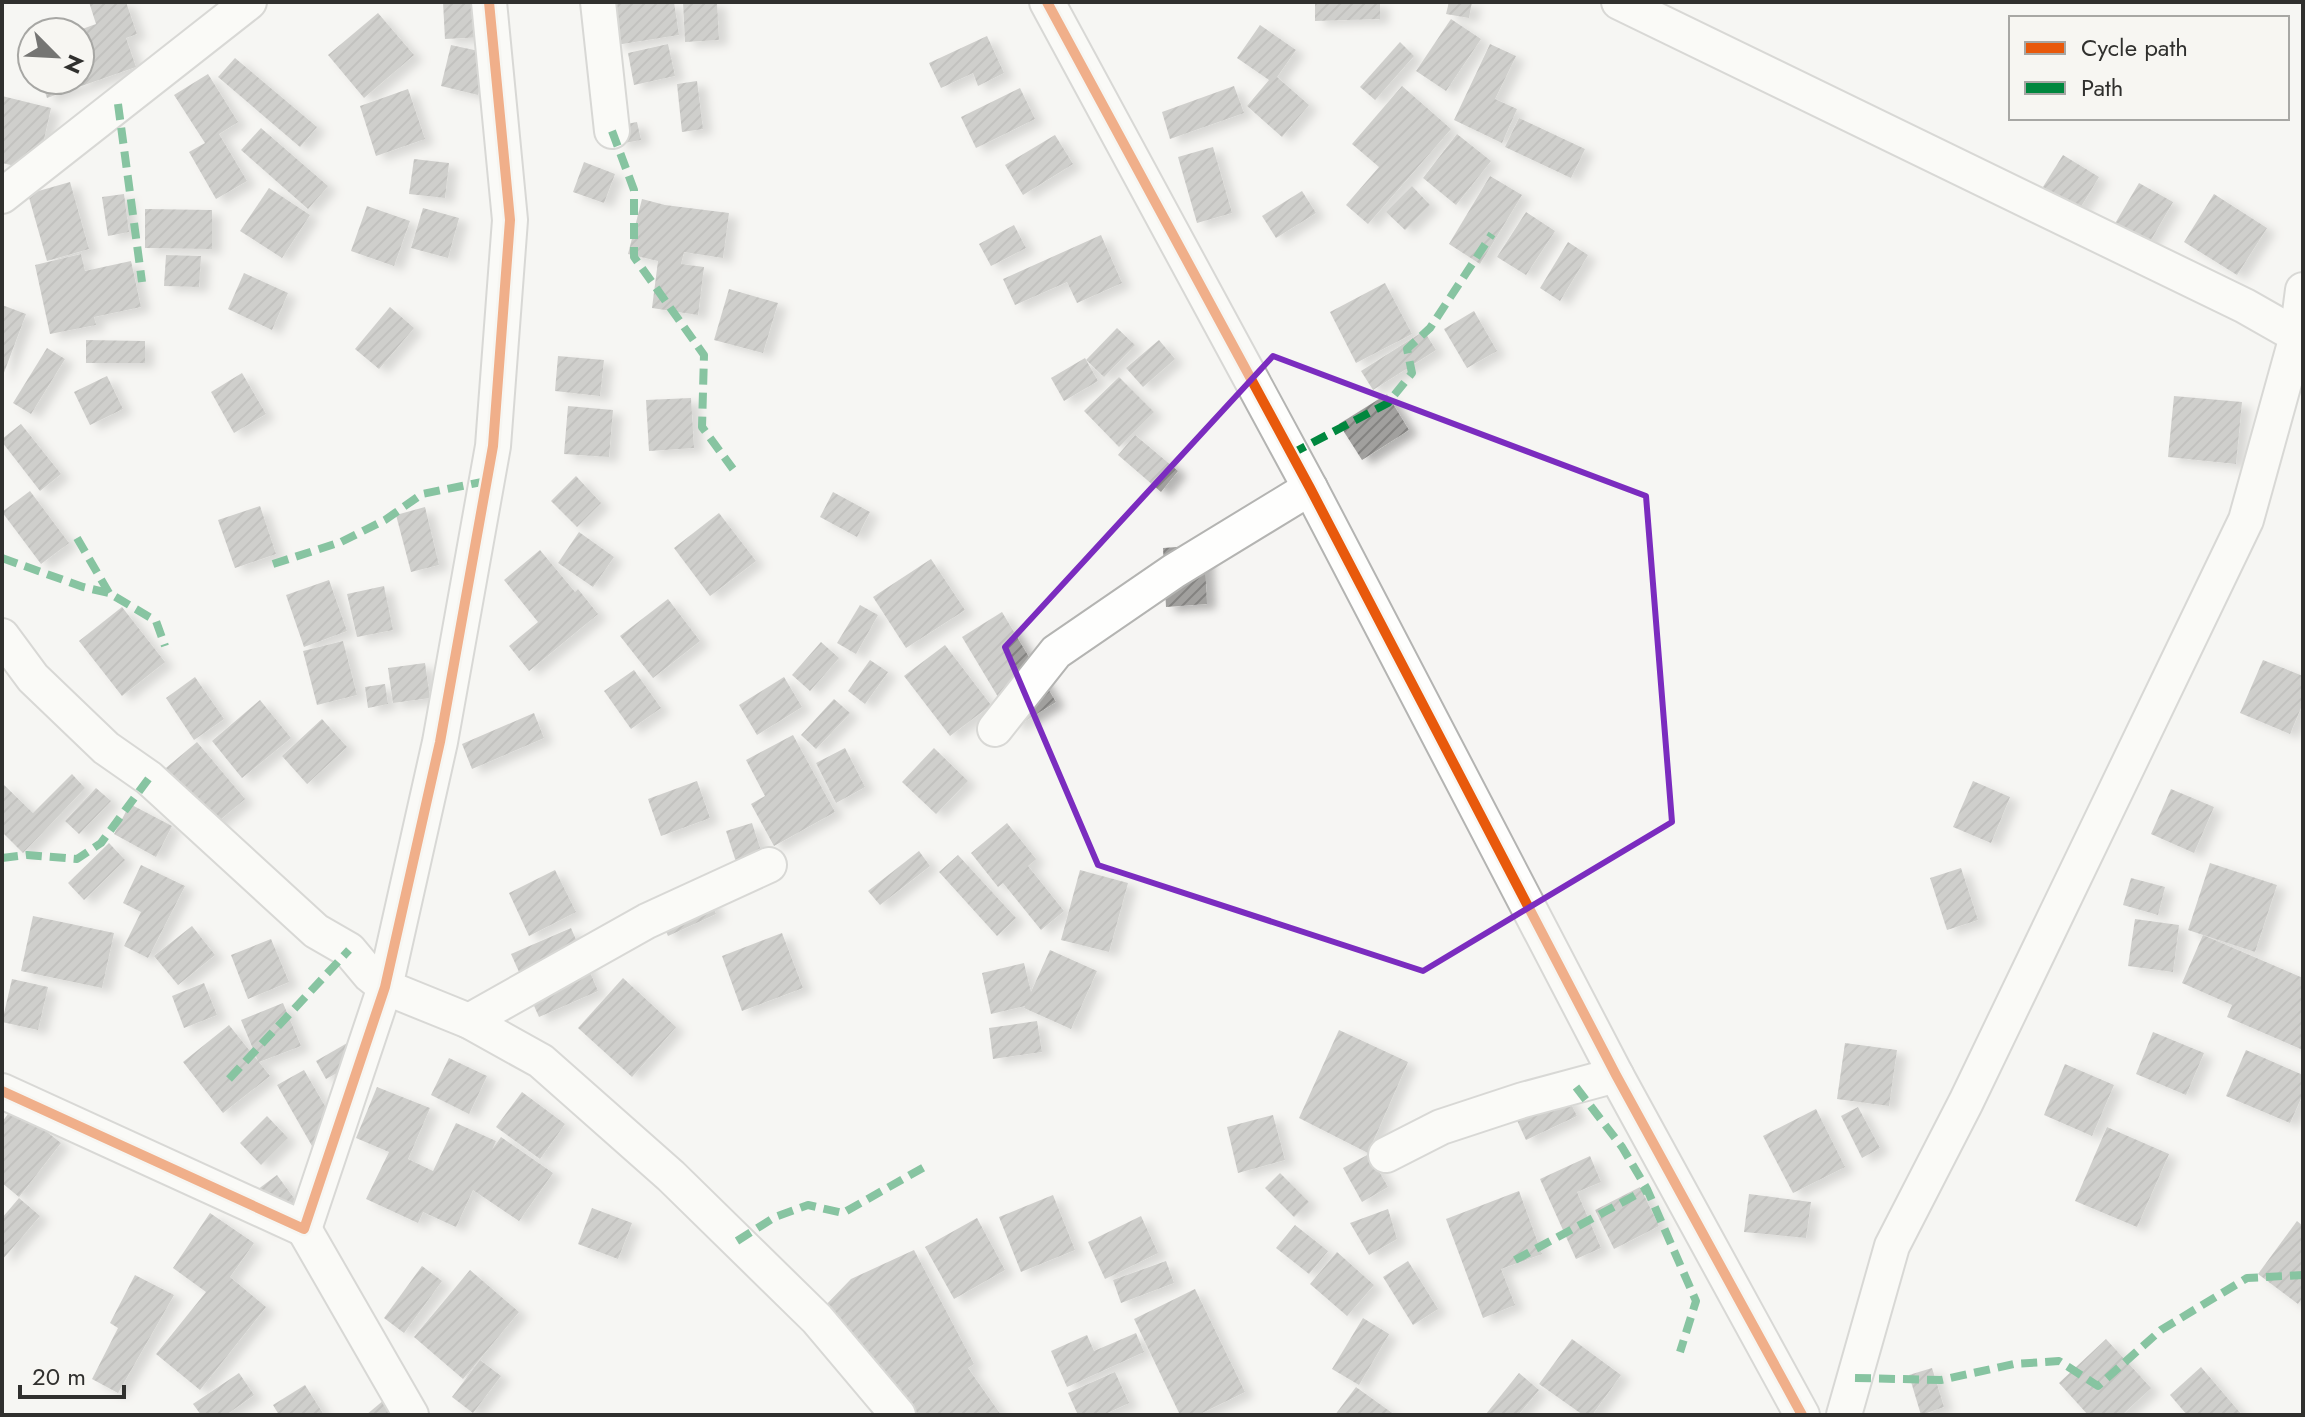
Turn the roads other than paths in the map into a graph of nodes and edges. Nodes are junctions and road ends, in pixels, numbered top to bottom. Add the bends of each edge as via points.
1 (249, 2) edge
2 (489, 2) edge
3 (598, 2) edge
4 (1047, 2) edge
5 (1619, 2) edge
6 (612, 131) dead end
7 (2, 196) edge
8 (2303, 290) edge
9 (2300, 338) edge
10 (1310, 488) junction
11 (2, 636) edge
12 (995, 729) dead end
13 (769, 865) dead end
14 (385, 987) junction
15 (469, 1021) junction
16 (1616, 1075) junction
17 (2, 1091) edge
18 (1386, 1155) dead end
19 (304, 1229) junction
20 (411, 1415) edge
21 (898, 1415) edge
22 (1802, 1415) edge
23 (1844, 1415) edge

1 - 7 street
2 - 14 street via 510,220 493,446 440,742
3 - 6 street
4 - 10 street
5 - 9 street via 2232,299
8 - 9 street
9 - 23 street via 2246,520 1892,1246
10 - 12 street via 1174,571 1056,652
10 - 16 street
11 - 14 street via 33,678 106,748 149,778
13 - 15 street via 647,921
14 - 15 street
14 - 19 street
15 - 21 street via 541,1061 671,1176 817,1319
16 - 18 street via 1441,1127
16 - 22 street
17 - 19 street
19 - 20 street

